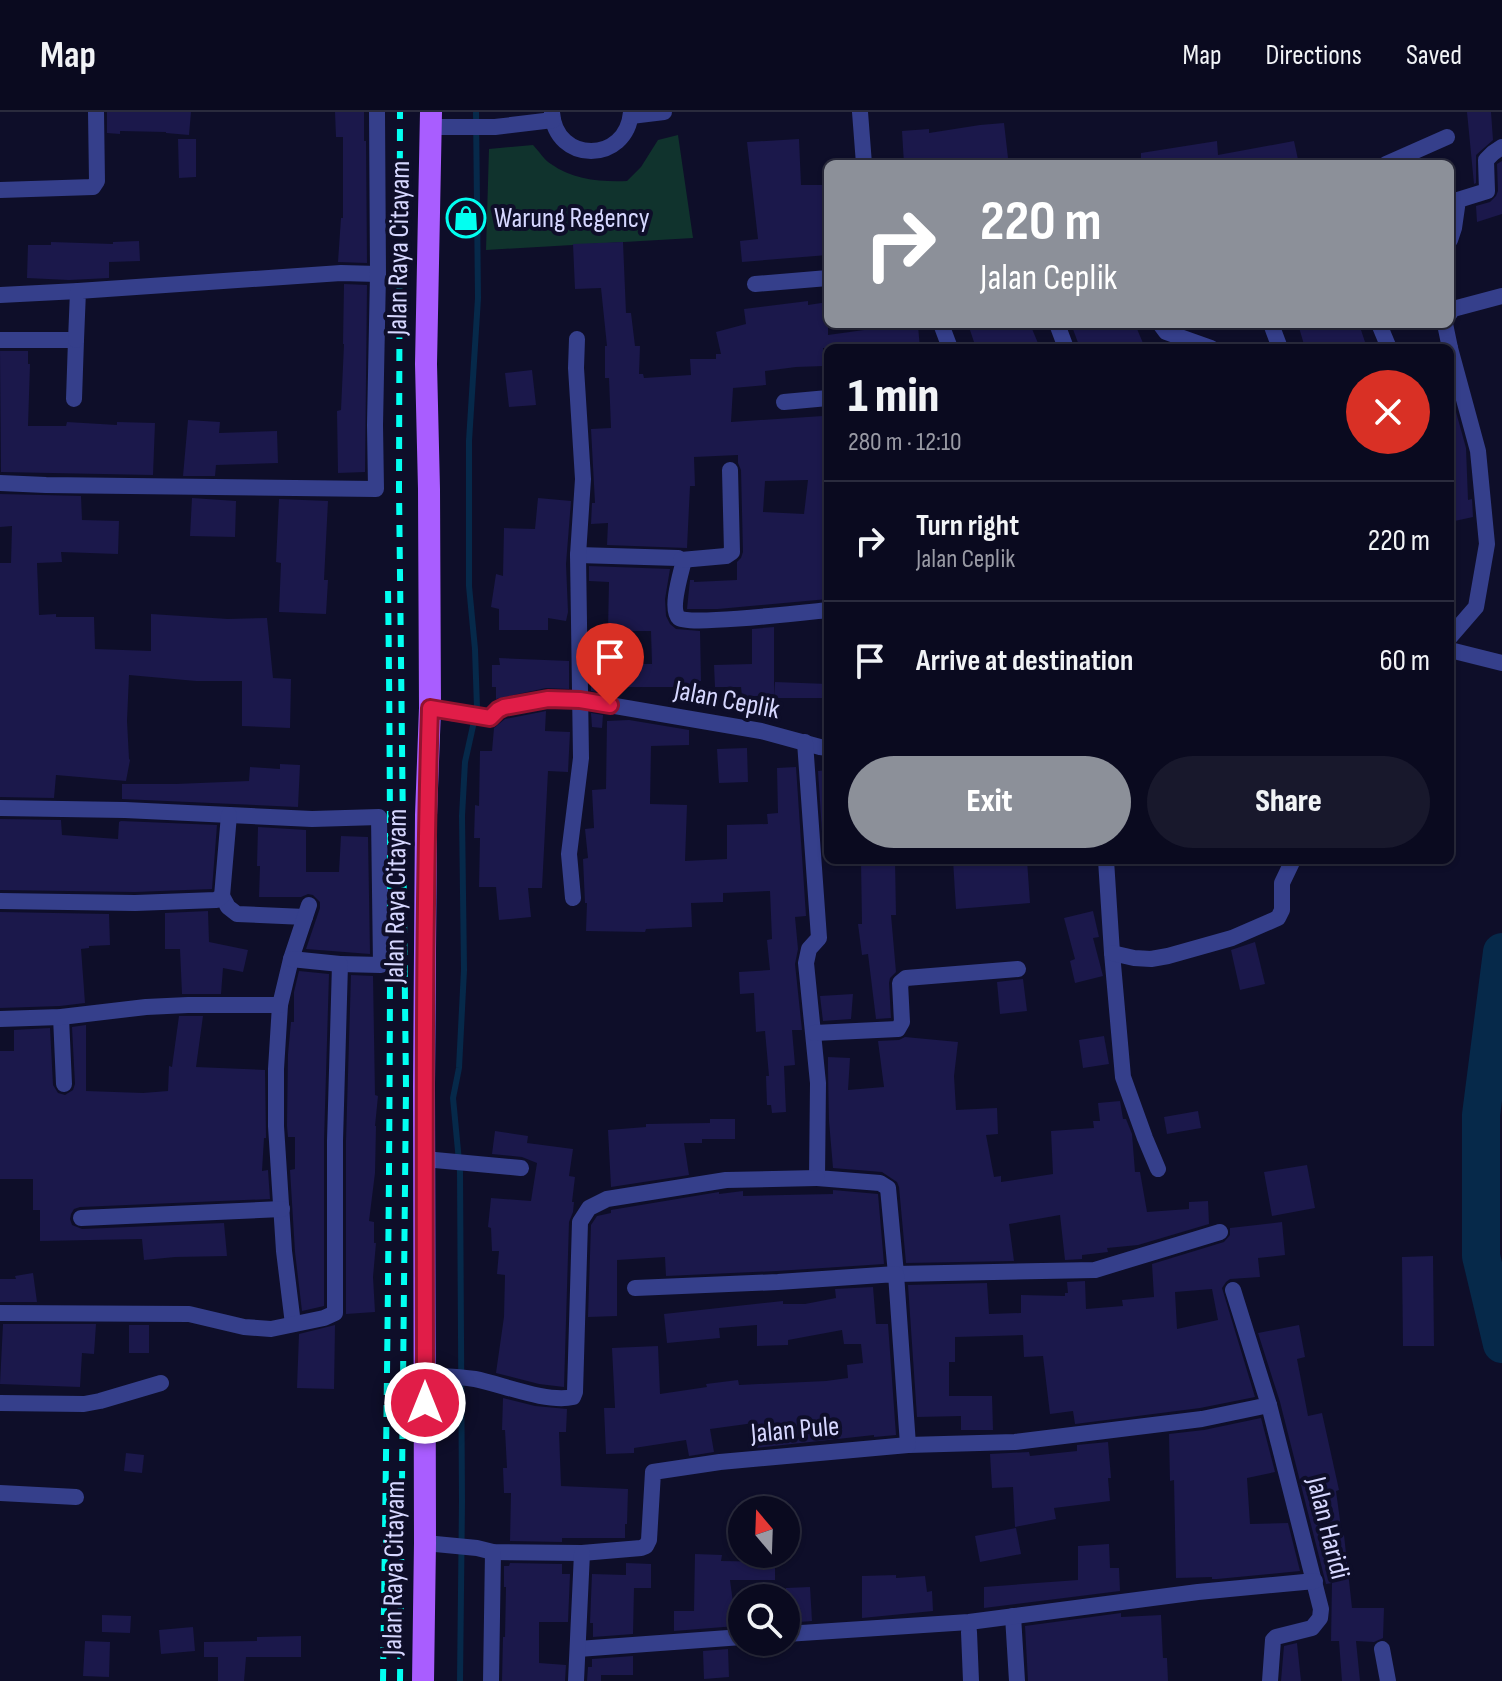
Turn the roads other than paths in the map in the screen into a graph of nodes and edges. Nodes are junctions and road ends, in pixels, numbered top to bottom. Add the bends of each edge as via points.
1 (96, 112) edge
2 (377, 112) edge
3 (664, 112) edge
4 (860, 112) edge
5 (631, 114) edge
6 (553, 116) edge
7 (438, 122) edge
8 (1447, 137) dead end
9 (1502, 147) edge
10 (864, 160) edge
11 (1395, 160) edge
12 (0, 190) edge
13 (1454, 228) edge
14 (378, 274) junction
15 (824, 278) edge
16 (755, 284) dead end
17 (78, 291) junction
18 (0, 295) edge
19 (1502, 296) edge
20 (1454, 309) edge
21 (1163, 328) edge
22 (577, 339) dead end
23 (0, 340) edge
24 (76, 340) junction
25 (1200, 344) edge
26 (1454, 363) edge
27 (824, 398) edge
28 (74, 399) dead end
29 (784, 402) dead end
30 (730, 470) dead end
31 (0, 483) edge
32 (578, 555) junction
33 (681, 560) junction
34 (824, 610) edge
35 (1454, 632) edge
36 (1454, 651) edge
37 (1502, 663) edge
38 (580, 700) junction
39 (440, 711) junction
40 (805, 742) junction
41 (824, 748) edge
42 (0, 808) edge
43 (229, 815) junction
44 (1106, 864) edge
45 (1291, 864) edge
46 (222, 896) junction
47 (573, 898) dead end
48 (0, 901) edge
49 (1112, 953) junction
50 (291, 959) junction
51 (340, 964) junction
52 (1018, 969) dead end
53 (280, 1005) junction
54 (61, 1017) junction
55 (0, 1019) edge
56 (814, 1033) junction
57 (64, 1084) dead end
58 (435, 1160) junction
59 (521, 1168) dead end
60 (1158, 1169) dead end
61 (817, 1178) junction
62 (282, 1209) junction
63 (81, 1218) dead end
64 (1220, 1232) dead end
65 (896, 1274) junction
66 (635, 1288) dead end
67 (1233, 1290) dead end
68 (0, 1313) edge
69 (293, 1324) junction
70 (433, 1376) junction
71 (161, 1383) dead end
72 (0, 1403) edge
73 (1269, 1405) junction
74 (908, 1445) junction
75 (0, 1493) edge
76 (76, 1497) dead end
77 (425, 1543) junction
78 (485, 1550) junction
79 (582, 1553) junction
80 (1315, 1581) junction
81 (1013, 1616) junction
82 (969, 1632) dead end
83 (800, 1633) edge
84 (728, 1638) edge
85 (578, 1649) junction
86 (1382, 1649) dead end
87 (423, 1681) edge
88 (491, 1681) edge
89 (576, 1681) edge
90 (971, 1681) edge
91 (1017, 1681) edge
92 (1270, 1681) edge
93 (1388, 1681) edge

1 - 12 street via 93,187
2 - 14 street
3 - 5 street
4 - 10 street
5 - 6 street via 621,139 587,152 565,141
6 - 7 street via 495,127
7 - 39 main road, Jalan Raya Citayam via 426,364
8 - 11 street
9 - 13 street via 1486,160 1487,191 1458,200
14 - 17 street
14 - 31 street via 376,489
15 - 16 street
17 - 18 street
17 - 24 street
19 - 20 street
21 - 25 street
22 - 32 street via 583,479
23 - 24 street
24 - 28 street
26 - 35 street via 1478,451 1487,544 1476,607
27 - 29 street
30 - 33 street via 732,552
32 - 33 street
32 - 38 street
33 - 34 street via 674,609 683,621
36 - 37 street
38 - 39 street, Jalan Ceplik via 504,707 490,718
38 - 40 street, Jalan Ceplik
38 - 47 street via 581,758 569,854
39 - 58 main road, Jalan Raya Citayam via 426,815
40 - 41 street, Jalan Ceplik
40 - 56 street via 819,938 806,963
42 - 43 street
43 - 46 street
43 - 51 street via 379,817 381,965
44 - 49 street
45 - 49 street via 1282,883 1278,918 1168,956
46 - 48 street via 211,902
46 - 50 street via 237,914 307,911
49 - 60 street via 1123,1077
50 - 51 street
50 - 53 street
51 - 69 street via 335,1313
52 - 56 street via 906,978 900,983 898,1029
53 - 54 street via 146,1007
53 - 62 street via 276,1112
54 - 55 street
54 - 57 street
56 - 61 street
58 - 59 street
58 - 70 main road, Jalan Raya Citayam
61 - 65 street via 888,1188
61 - 70 street via 726,1180 607,1199 589,1208 580,1222 575,1394 570,1398
62 - 63 street
62 - 69 street
64 - 65 street via 1095,1270
65 - 66 street
65 - 74 street
67 - 73 street, Jalan Haridi
68 - 69 street via 189,1314 244,1327
70 - 77 main road, Jalan Raya Citayam
71 - 72 street via 84,1404
73 - 74 street via 1202,1419 1015,1442
73 - 80 street, Jalan Haridi
74 - 79 street, Jalan Pule via 653,1472 646,1546
75 - 76 street
77 - 78 street, Jalan Pule
77 - 87 main road, Jalan Raya Citayam
78 - 79 street, Jalan Pule
78 - 88 street
79 - 85 street
80 - 81 street
80 - 92 street, Jalan Haridi via 1320,1618 1312,1628 1273,1640
81 - 83 street
81 - 91 street
82 - 90 street
84 - 85 street
85 - 89 street
86 - 93 street

